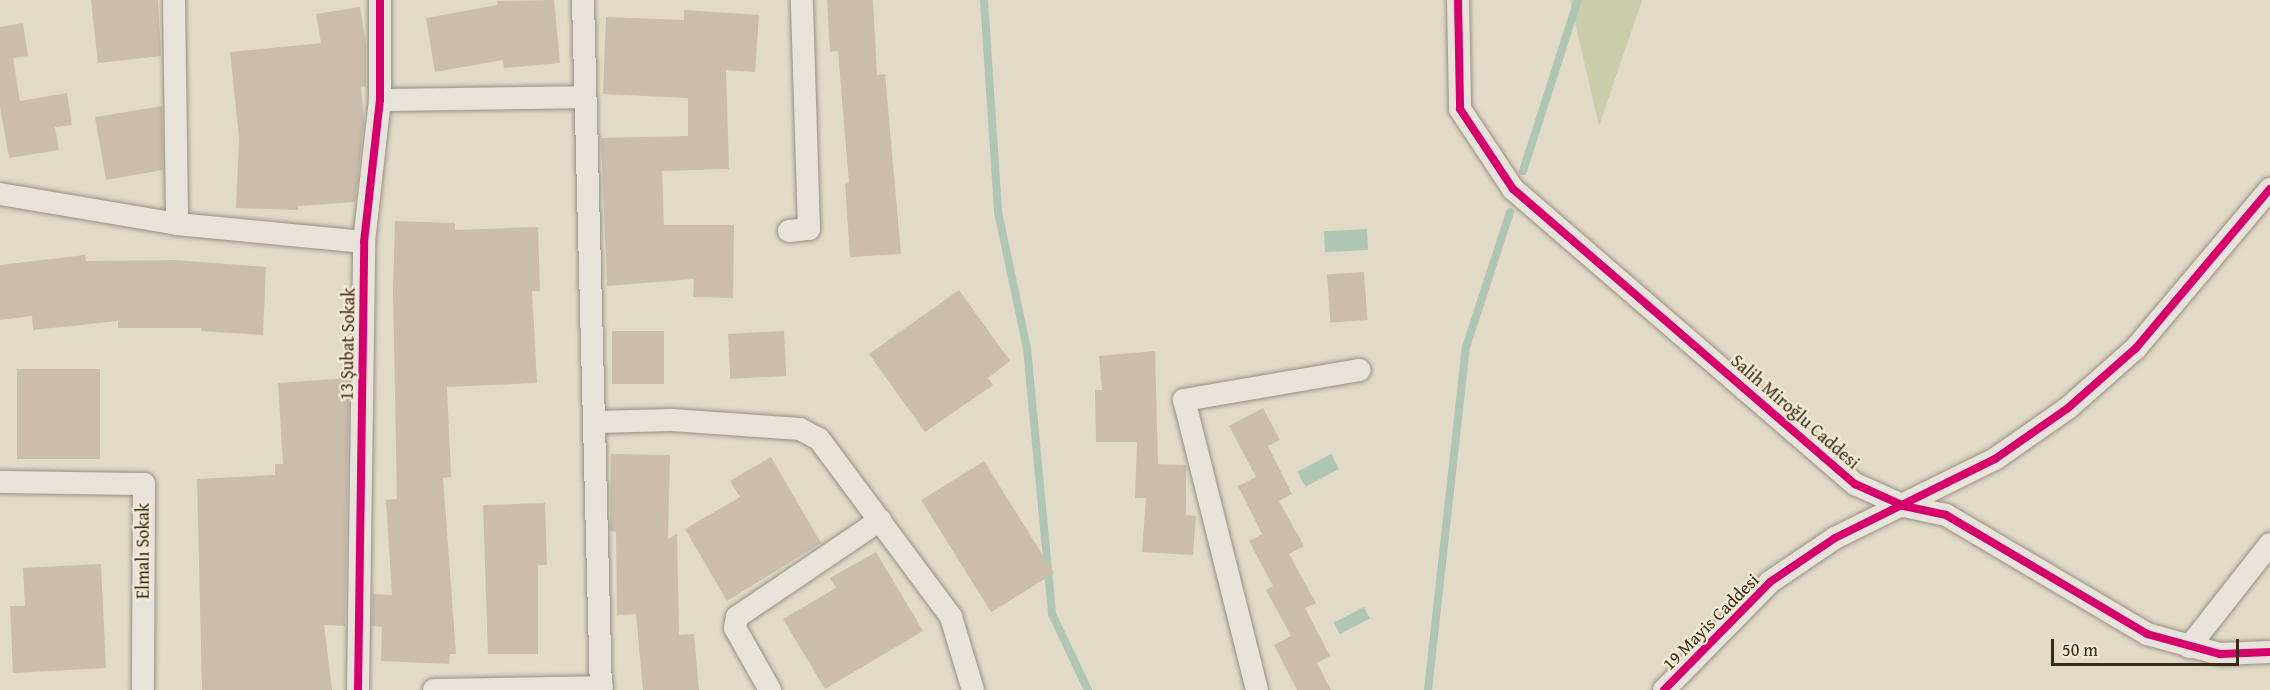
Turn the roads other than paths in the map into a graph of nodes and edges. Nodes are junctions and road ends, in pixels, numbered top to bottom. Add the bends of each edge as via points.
1 (174, 0) edge
2 (380, 0) edge
3 (583, 0) edge
4 (802, 0) edge
5 (1458, 0) edge
6 (585, 97) junction
7 (380, 100) junction
8 (2270, 189) edge
9 (0, 194) edge
10 (177, 224) junction
11 (789, 231) dead end
12 (364, 242) junction
13 (1359, 370) dead end
14 (596, 422) junction
15 (0, 483) edge
16 (1904, 506) junction
17 (880, 520) junction
18 (2270, 544) edge
19 (2189, 647) junction
20 (2270, 652) edge
21 (602, 689) edge
22 (143, 690) edge
23 (358, 690) edge
24 (434, 690) edge
25 (770, 690) edge
26 (973, 690) edge
27 (1257, 690) edge
28 (1664, 690) edge

1 - 10 street
2 - 7 street, 13 Şubat Sokak
3 - 6 street
4 - 11 street via 808,229
5 - 16 street, Salih Miroğlu Caddesi via 1460,109 1513,189 1855,484
6 - 7 street
6 - 14 street
7 - 12 street, 13 Şubat Sokak
8 - 16 street via 2136,348 2068,408 1995,459
9 - 10 street
10 - 12 street
12 - 23 street, 13 Şubat Sokak
13 - 27 street via 1184,400
14 - 17 street via 672,420 800,429 819,439
14 - 21 street
15 - 22 street, Elmalı Sokak via 144,484
16 - 19 street, Salih Miroğlu Caddesi via 1946,515 2146,634
16 - 28 street, 19 Mayis Caddesi via 1835,538 1770,582
17 - 25 street via 737,617 735,628
17 - 26 street via 951,617
18 - 19 street
19 - 20 street, Salih Miroğlu Caddesi via 2220,654
21 - 24 street

